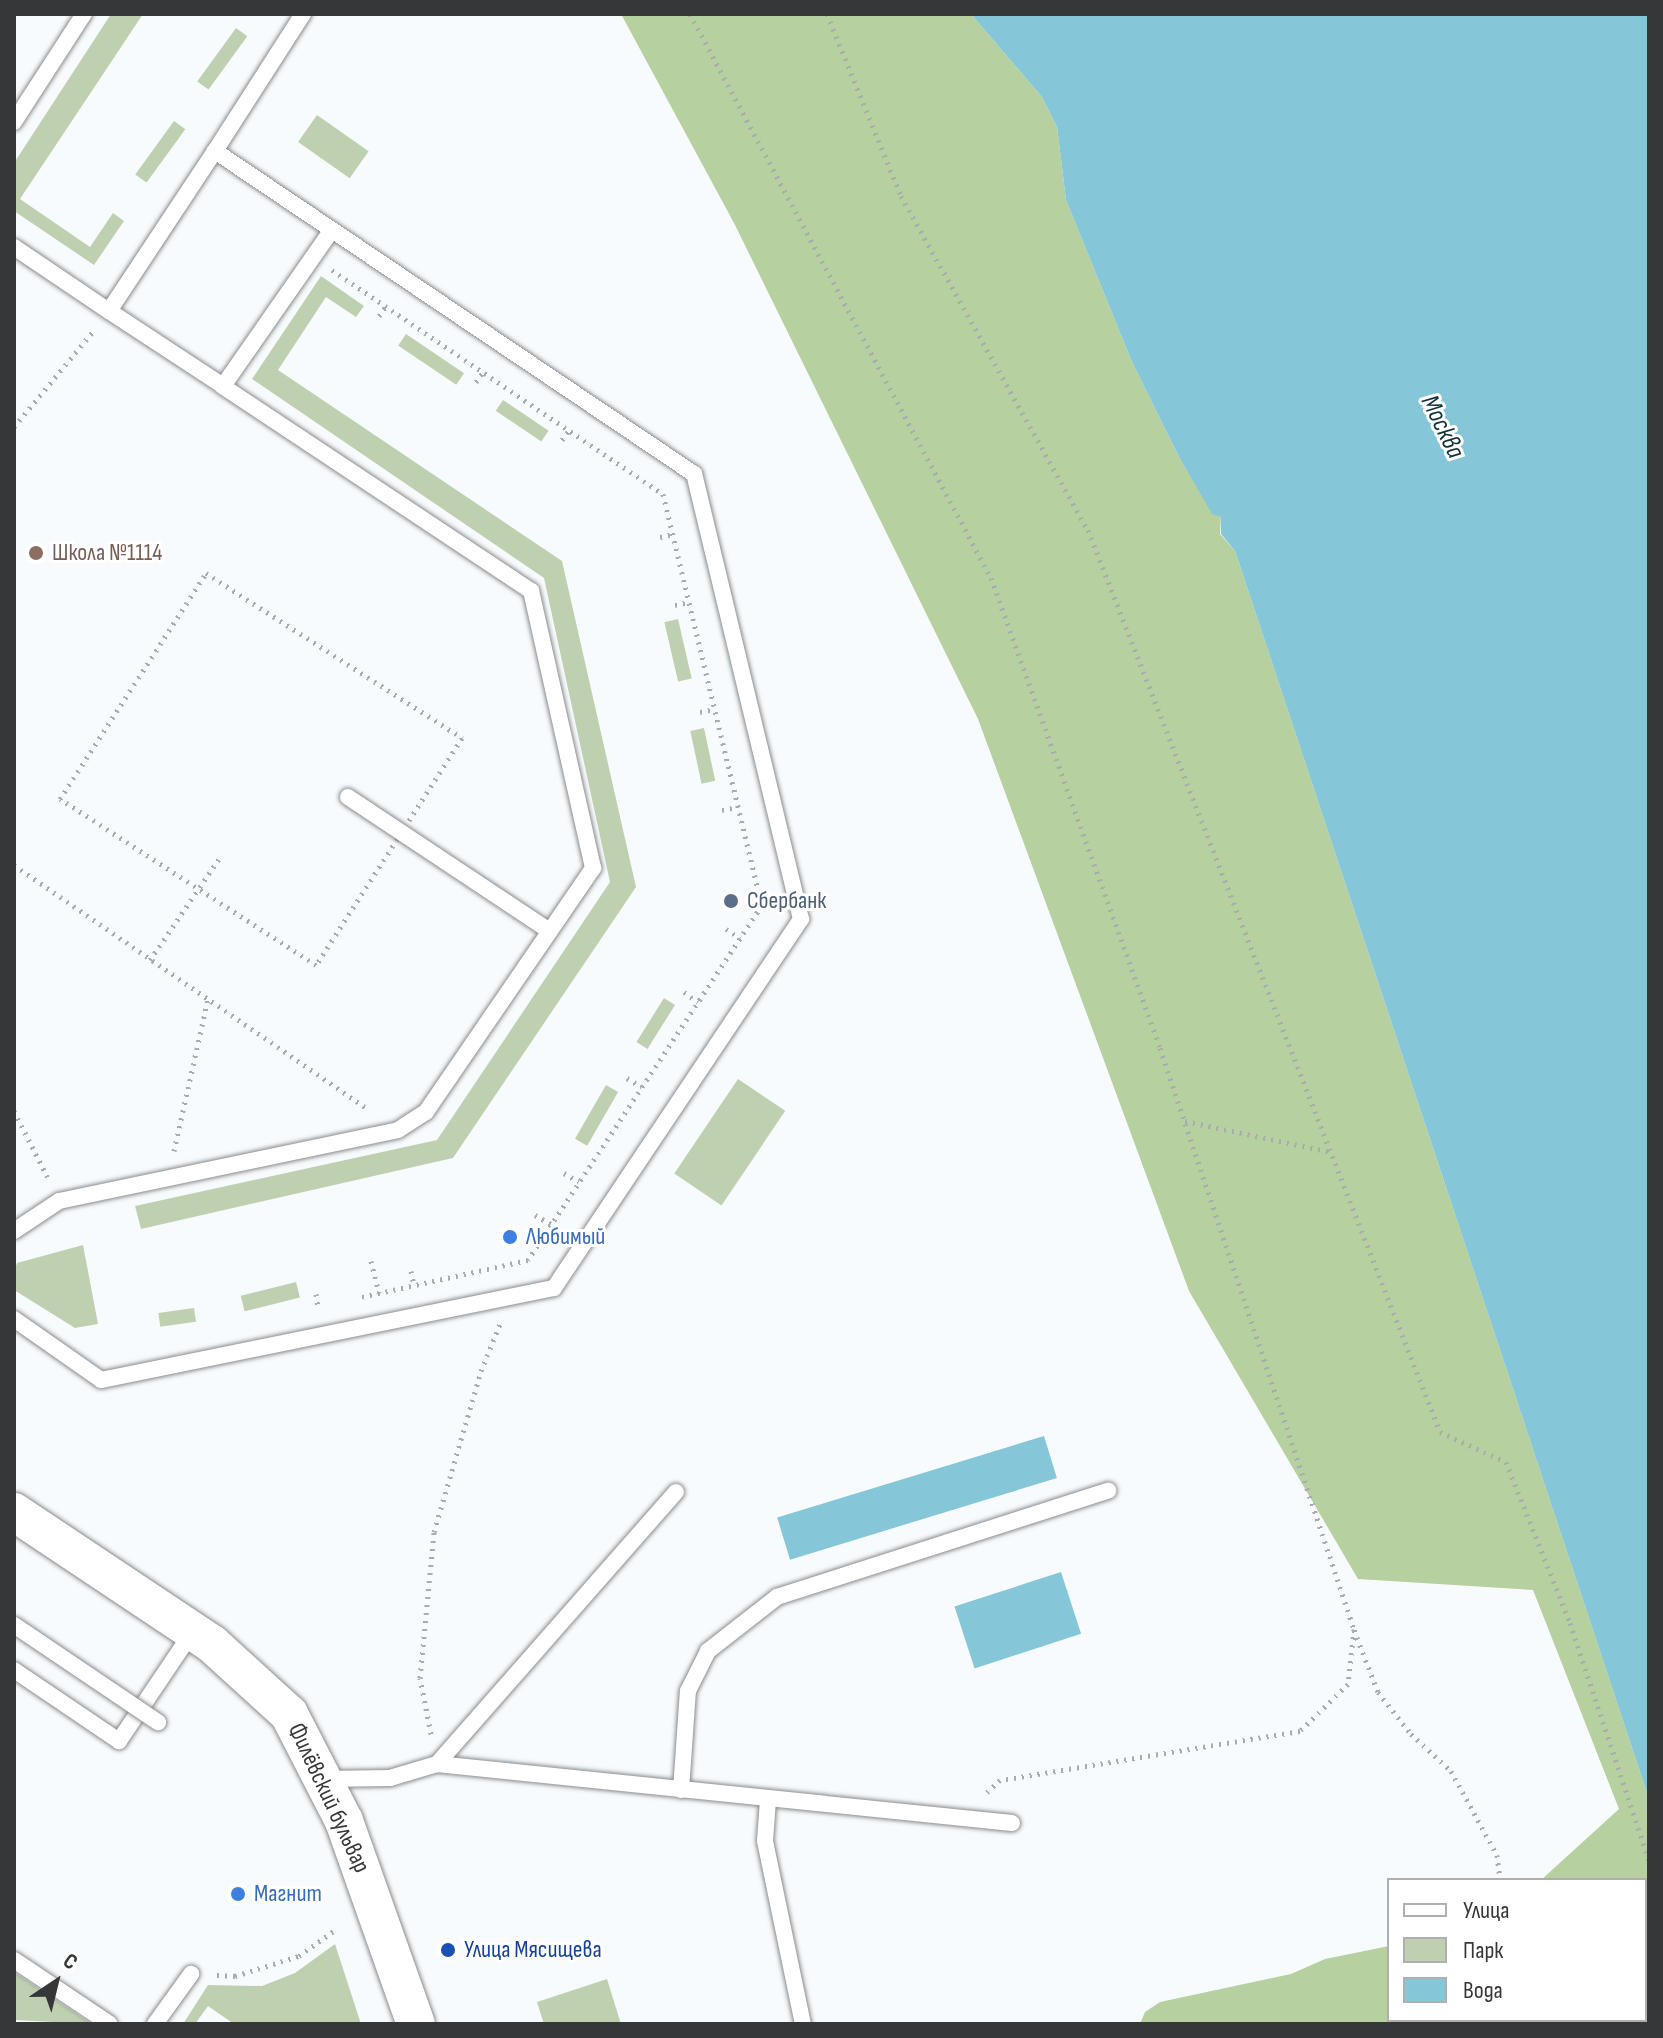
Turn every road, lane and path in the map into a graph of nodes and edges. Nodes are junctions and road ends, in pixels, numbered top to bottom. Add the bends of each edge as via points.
1 (84, 14) edge
2 (303, 14) edge
3 (690, 14) edge
4 (825, 14) edge
5 (14, 122) edge
6 (215, 151) junction
7 (331, 231) junction
8 (14, 247) edge
9 (313, 257) junction
10 (386, 306) junction
11 (109, 311) junction
12 (379, 316) dead end
13 (483, 372) junction
14 (476, 382) dead end
15 (223, 386) junction
16 (14, 427) edge
17 (569, 430) junction
18 (562, 440) dead end
19 (673, 534) junction
20 (660, 537) dead end
21 (689, 602) junction
22 (675, 605) dead end
23 (715, 709) junction
24 (700, 712) dead end
25 (348, 797) dead end
26 (737, 807) junction
27 (722, 810) dead end
28 (401, 833) junction
29 (219, 859) dead end
30 (14, 865) edge
31 (199, 889) junction
32 (726, 929) dead end
33 (550, 931) junction
34 (740, 938) junction
35 (150, 960) junction
36 (684, 992) dead end
37 (208, 999) junction
38 (698, 1002) junction
39 (627, 1078) dead end
40 (642, 1087) junction
41 (14, 1111) edge
42 (1184, 1121) junction
43 (398, 1130) junction
44 (1331, 1152) junction
45 (564, 1173) dead end
46 (168, 1176) junction
47 (579, 1182) junction
48 (59, 1201) junction
49 (535, 1215) dead end
50 (551, 1224) junction
51 (14, 1231) edge
52 (371, 1261) dead end
53 (411, 1271) dead end
54 (414, 1285) junction
55 (379, 1293) junction
56 (316, 1294) dead end
57 (511, 1297) junction
58 (348, 1300) dead end
59 (333, 1303) dead end
60 (318, 1307) junction
61 (303, 1310) dead end
62 (14, 1319) edge
63 (1108, 1491) dead end
64 (676, 1492) dead end
65 (14, 1512) edge
66 (14, 1625) edge
67 (1354, 1629) junction
68 (193, 1631) junction
69 (14, 1670) edge
70 (158, 1722) dead end
71 (437, 1764) junction
72 (325, 1779) junction
73 (681, 1790) junction
74 (768, 1800) junction
75 (957, 1820) junction
76 (1012, 1823) dead end
77 (1649, 1860) edge
78 (1500, 1878) edge
79 (336, 1929) dead end
80 (14, 1960) edge
81 (191, 1974) joint
82 (110, 2024) edge
83 (155, 2024) edge
84 (416, 2024) edge
85 (803, 2024) edge

1 - 5 lane
2 - 6 lane
3 - 42 path via 991,578
4 - 44 path via 901,196 1088,530
6 - 7 lane
6 - 11 lane
7 - 9 lane
7 - 57 lane via 694,474 801,919 554,1288
8 - 11 lane
9 - 10 path
9 - 15 lane
10 - 12 path
10 - 13 path
11 - 15 lane
11 - 16 path
13 - 14 path
13 - 17 path
15 - 33 lane via 531,591 593,868
17 - 18 path
17 - 19 path via 663,494
19 - 20 path
19 - 21 path
21 - 22 path
21 - 23 path
23 - 24 path
23 - 26 path
25 - 28 lane
26 - 27 path
26 - 34 path via 762,905
28 - 31 path via 316,965
28 - 31 path via 462,738 206,573 60,799
28 - 33 lane
29 - 31 path
30 - 35 path
31 - 35 path
32 - 34 path
33 - 43 lane via 426,1112
34 - 38 path
35 - 37 path
36 - 38 path
37 - 43 path
37 - 46 path
38 - 40 path
39 - 40 path
40 - 47 path
41 - 48 path
42 - 44 path
42 - 67 path
43 - 46 lane
44 - 77 path via 1440,1432 1506,1462 1570,1623
45 - 47 path
46 - 48 lane
47 - 50 path
48 - 51 lane
49 - 50 path
50 - 54 path via 528,1260
52 - 55 path
53 - 54 path
54 - 55 path
55 - 58 path
56 - 60 path
57 - 62 lane via 101,1380
57 - 71 path via 481,1371 434,1532 420,1678
59 - 60 path
60 - 61 path
63 - 73 lane via 777,1597 708,1651 688,1691
64 - 71 lane
65 - 68 street, Филёвский бульвар
66 - 70 lane, bridge
67 - 75 path via 1348,1684 1300,1731 1000,1780
67 - 78 path via 1378,1692 1411,1734 1451,1771 1497,1855
68 - 69 lane via 119,1741
68 - 72 street, Филёвский бульвар via 252,1675 289,1714
71 - 72 lane via 390,1778
71 - 73 lane
72 - 84 street, Филёвский бульвар via 373,1893
73 - 74 lane
74 - 75 lane
74 - 85 lane via 765,1841
75 - 76 lane
79 - 81 path via 287,1960 235,1976
80 - 82 lane
81 - 83 lane

